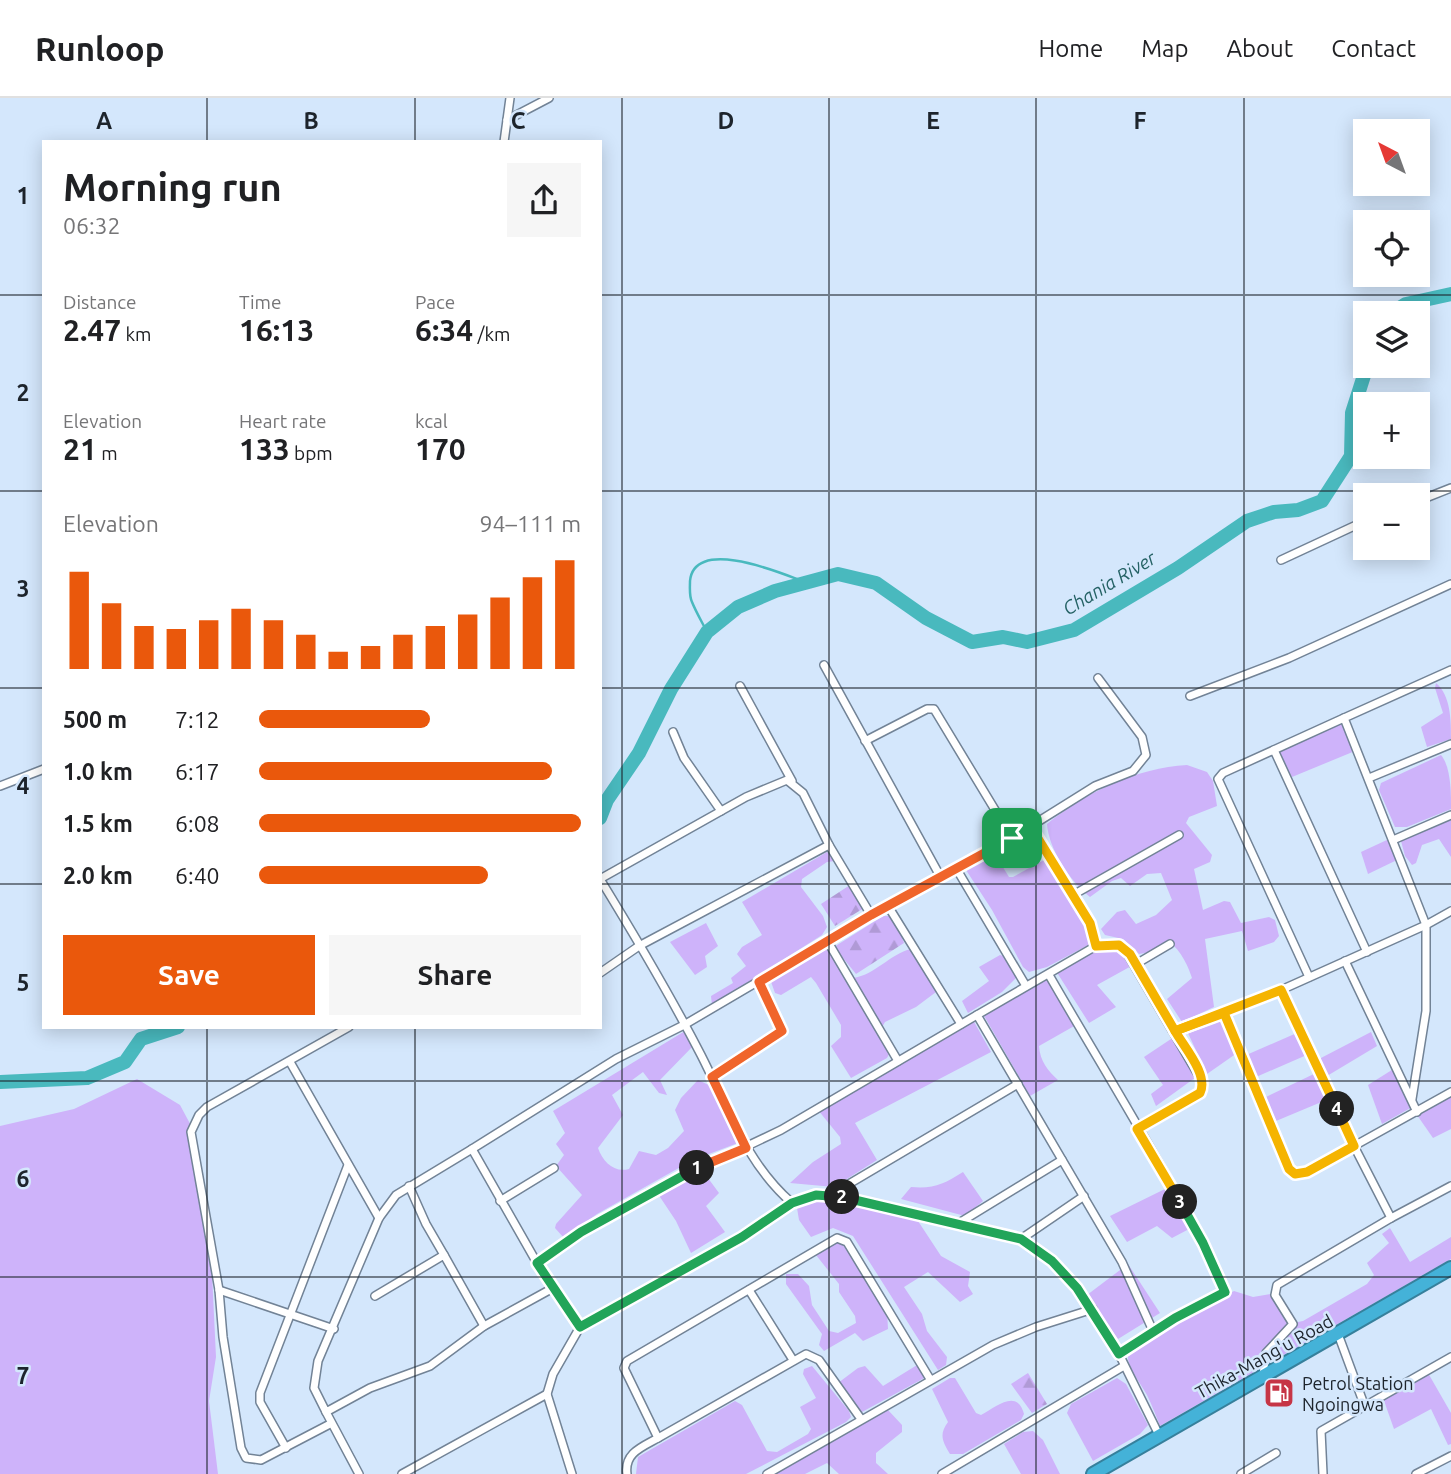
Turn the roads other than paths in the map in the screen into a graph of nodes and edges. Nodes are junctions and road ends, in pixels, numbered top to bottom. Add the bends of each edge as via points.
1 (510, 98) edge
2 (549, 98) edge
3 (506, 124) junction
4 (504, 140) edge
5 (1451, 488) edge
6 (1430, 496) edge
7 (1353, 527) edge
8 (1281, 560) dead end
9 (1451, 584) edge
10 (824, 665) dead end
11 (1451, 670) edge
12 (1098, 678) dead end
13 (740, 686) dead end
14 (1190, 696) dead end
15 (1344, 718) junction
16 (673, 732) dead end
17 (865, 741) junction
18 (1451, 744) edge
19 (1274, 750) junction
20 (42, 770) edge
21 (1368, 778) junction
22 (792, 782) junction
23 (0, 786) edge
24 (721, 811) junction
25 (1451, 816) edge
26 (1031, 827) junction
27 (1179, 835) dead end
28 (1012, 838) junction
29 (1393, 840) junction
30 (829, 845) junction
31 (956, 869) junction
32 (940, 876) junction
33 (602, 878) edge
34 (602, 882) edge
35 (1073, 895) junction
36 (888, 906) junction
37 (1451, 911) edge
38 (871, 915) junction
39 (1426, 925) junction
40 (828, 942) junction
41 (1170, 944) dead end
42 (639, 946) junction
43 (1096, 946) junction
44 (1367, 952) junction
45 (1345, 961) junction
46 (1136, 964) junction
47 (602, 972) edge
48 (1049, 975) junction
49 (1309, 977) junction
50 (759, 982) junction
51 (1026, 986) junction
52 (1281, 990) junction
53 (1224, 1013) junction
54 (977, 1015) junction
55 (961, 1024) junction
56 (684, 1025) junction
57 (346, 1029) edge
58 (1175, 1031) junction
59 (898, 1061) junction
60 (290, 1062) junction
61 (712, 1077) junction
62 (1017, 1084) junction
63 (1451, 1093) edge
64 (1412, 1099) junction
65 (1417, 1112) junction
66 (1137, 1129) junction
67 (1354, 1146) junction
68 (746, 1148) junction
69 (472, 1149) junction
70 (1062, 1160) junction
71 (348, 1165) junction
72 (554, 1168) dead end
73 (409, 1186) junction
74 (1451, 1186) edge
75 (831, 1194) junction
76 (1084, 1196) junction
77 (500, 1201) junction
78 (792, 1203) junction
79 (379, 1217) junction
80 (1391, 1218) junction
81 (959, 1223) junction
82 (1021, 1239) junction
83 (444, 1255) junction
84 (537, 1263) junction
85 (1451, 1268) edge
86 (554, 1288) junction
87 (219, 1290) junction
88 (749, 1290) junction
89 (375, 1296) dead end
90 (1093, 1309) junction
91 (290, 1315) junction
92 (485, 1326) junction
93 (580, 1327) junction
94 (334, 1329) junction
95 (1153, 1331) junction
96 (1338, 1334) junction
97 (1119, 1354) junction
98 (1451, 1357) edge
99 (793, 1360) junction
100 (1124, 1366) junction
101 (1264, 1375) junction
102 (930, 1379) junction
103 (547, 1394) junction
104 (1365, 1406) junction
105 (326, 1412) junction
106 (861, 1419) junction
107 (330, 1424) junction
108 (1159, 1435) junction
109 (658, 1438) junction
110 (286, 1448) junction
111 (1276, 1453) dead end
112 (1451, 1455) edge
113 (359, 1474) edge
114 (402, 1474) edge
115 (572, 1474) edge
116 (627, 1474) edge
117 (767, 1474) edge
118 (942, 1474) edge
119 (1093, 1474) edge
120 (1241, 1474) edge
121 (1323, 1474) edge
122 (1416, 1474) edge

1 - 3 street
2 - 3 street
3 - 4 street
5 - 6 street
7 - 8 street
9 - 14 street via 1289,658
10 - 17 street
11 - 15 street
12 - 26 street via 1142,737 1146,749 1143,762
13 - 22 street
15 - 19 street
15 - 21 street
16 - 24 street via 684,758
17 - 28 street via 934,709
17 - 32 street
18 - 21 street
19 - 44 street
19 - 49 street via 1223,773 1218,782
20 - 23 street
21 - 29 street
22 - 24 street via 781,780
22 - 30 street via 803,793
24 - 33 street
25 - 29 street
26 - 28 street
26 - 35 street
27 - 35 street
28 - 31 street
29 - 39 street
30 - 38 street
30 - 42 street
31 - 32 street
31 - 51 street
32 - 36 street
34 - 42 street
35 - 43 street via 1090,923
36 - 38 street
36 - 55 street
37 - 39 street
38 - 40 street
39 - 44 street
39 - 64 street via 1426,1011
40 - 50 street
40 - 59 street
41 - 46 street
42 - 47 street
42 - 56 street
43 - 46 street via 1119,945
43 - 48 street
44 - 45 street
45 - 49 street
45 - 64 street
46 - 58 street
48 - 51 street
48 - 66 street
49 - 52 street
50 - 56 street
50 - 61 street via 782,1031
51 - 54 street
52 - 53 street
52 - 67 street
53 - 58 street
53 - 67 street via 1291,1171 1307,1172
54 - 55 street
54 - 62 street
55 - 59 street
56 - 61 street
56 - 69 street via 616,1059
57 - 60 street
58 - 66 street via 1202,1077 1203,1087
59 - 68 street
60 - 71 street
60 - 87 street via 207,1107 191,1132
61 - 68 street
62 - 70 street
62 - 75 street
63 - 65 street
64 - 65 street
65 - 67 street
66 - 95 street via 1203,1243 1225,1291
67 - 80 street
68 - 78 street via 770,1183
68 - 84 street via 648,1193
69 - 73 street
69 - 77 street
70 - 76 street
70 - 81 street
71 - 79 street
71 - 91 street
72 - 77 street
73 - 79 street
73 - 83 street
74 - 80 street
75 - 78 street
75 - 81 street
76 - 82 street
76 - 95 street via 1122,1262
77 - 84 street
78 - 93 street via 742,1237
79 - 94 street
80 - 101 street via 1277,1284 1275,1295 1293,1324 1266,1353
81 - 82 street
82 - 90 street via 1052,1261
83 - 89 street
83 - 92 street
84 - 86 street
85 - 96 highway, Thika-Mang'u Road
86 - 92 street
86 - 93 street
87 - 91 street
87 - 110 street via 241,1448 253,1461
88 - 99 street
88 - 102 street via 842,1238
88 - 109 street via 625,1363
90 - 97 street
90 - 102 street via 1036,1326
91 - 94 street
91 - 110 street via 259,1398
92 - 105 street via 430,1366 370,1388
93 - 103 street
94 - 105 street via 318,1361 313,1384
95 - 97 street
96 - 101 highway, Thika-Mang'u Road
96 - 104 street
97 - 100 street
98 - 104 street
99 - 106 street via 814,1356
99 - 109 street
100 - 108 street
100 - 118 street
101 - 108 highway, Thika-Mang'u Road
102 - 106 street
103 - 114 street
103 - 115 street
104 - 121 street via 1321,1431
105 - 107 street
106 - 117 street
107 - 110 street
107 - 113 street
108 - 119 highway, Thika-Mang'u Road
109 - 116 street via 634,1451 628,1458
111 - 120 street
112 - 122 street

